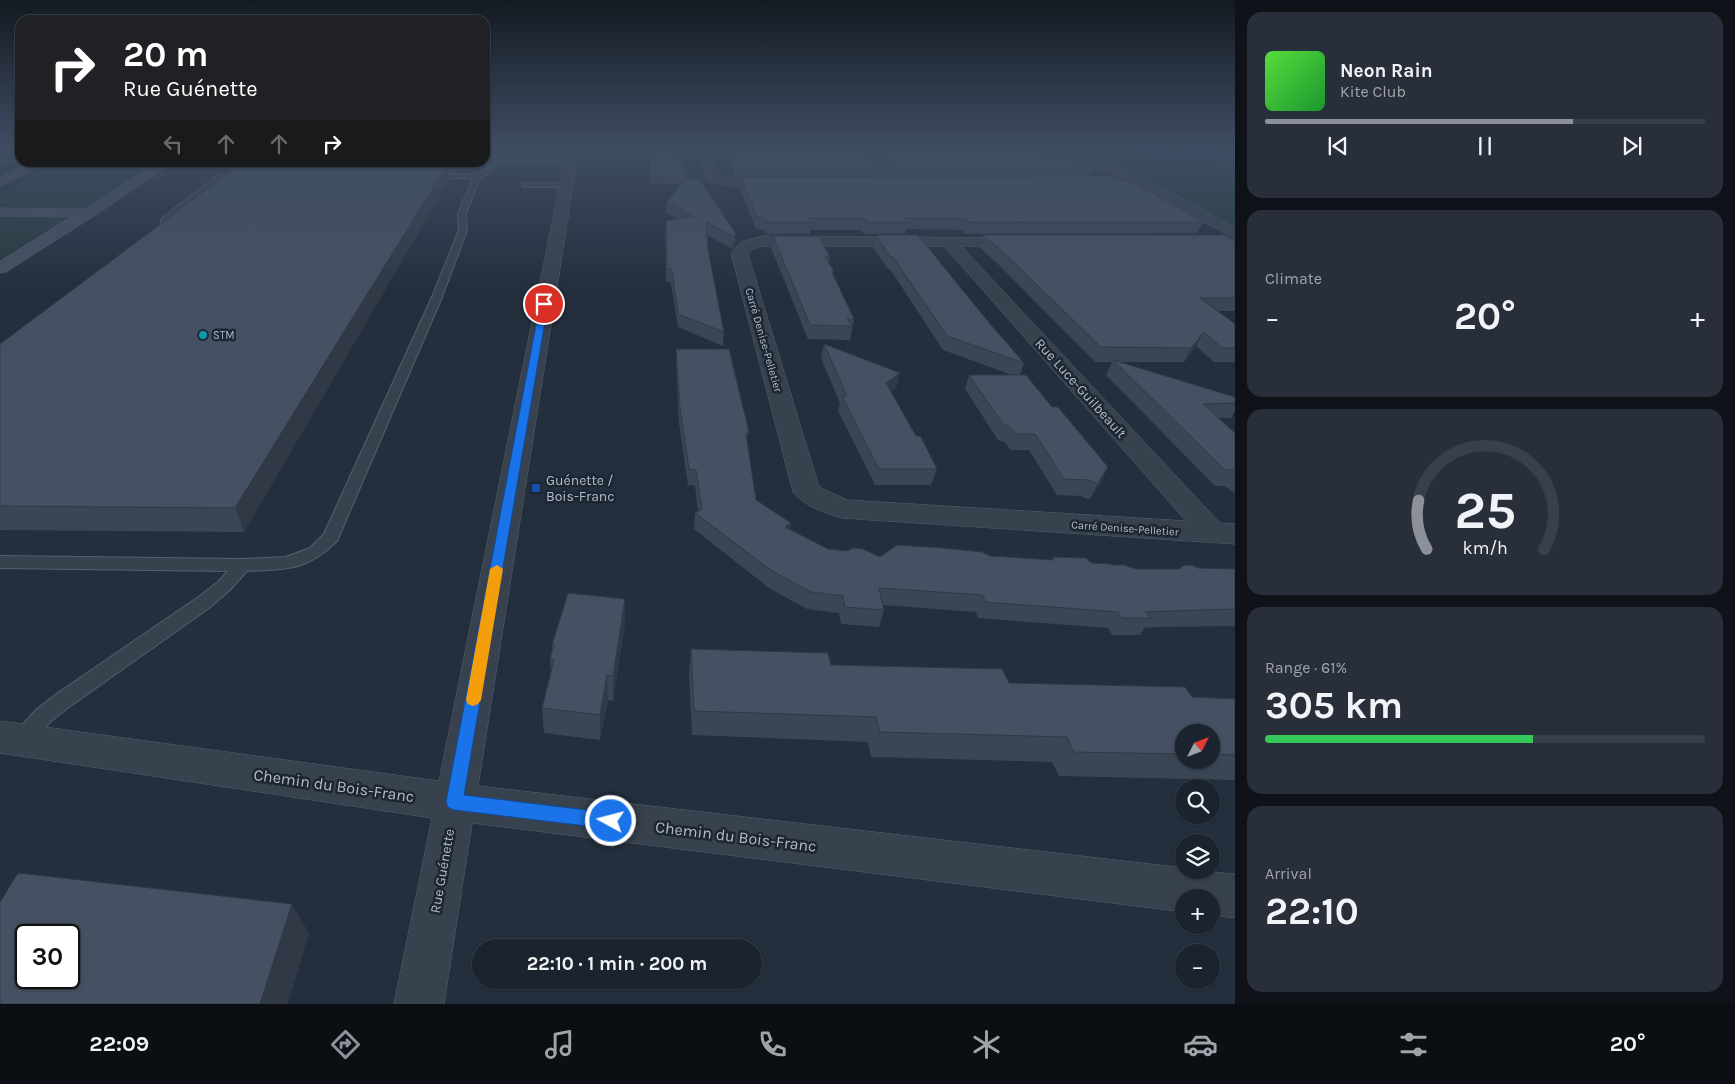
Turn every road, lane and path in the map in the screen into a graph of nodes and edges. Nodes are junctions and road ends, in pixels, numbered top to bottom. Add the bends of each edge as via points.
1 (117, 195) edge
2 (198, 195) edge
3 (470, 195) edge
4 (564, 195) edge
5 (1166, 195) edge
6 (0, 212) edge
7 (89, 213) junction
8 (1235, 234) edge
9 (148, 239) edge
10 (1207, 240) edge
11 (1235, 240) edge
12 (1038, 241) edge
13 (949, 242) junction
14 (0, 268) edge
15 (1213, 534) junction
16 (1235, 534) edge
17 (0, 562) edge
18 (242, 564) junction
19 (10, 738) edge
20 (454, 802) junction
21 (1235, 896) edge
22 (419, 1004) edge

1 - 7 street
2 - 9 lane via 165,220 164,227
3 - 18 lane via 462,214 463,230 437,297 331,537 316,552 294,562
4 - 20 street, Rue Guénette
5 - 8 street
6 - 7 street
7 - 14 street
10 - 11 street
12 - 13 street, Carré Denise-Pelletier
13 - 15 street, Rue Luce-Guilbeault
13 - 15 street, Carré Denise-Pelletier via 764,242 747,245 739,254 808,492 842,510
15 - 16 street, Carré Denise-Pelletier
17 - 18 lane
18 - 19 lane via 210,598
19 - 20 street, Chemin du Bois-Franc
20 - 21 street, Chemin du Bois-Franc
20 - 22 street, Rue Guénette

